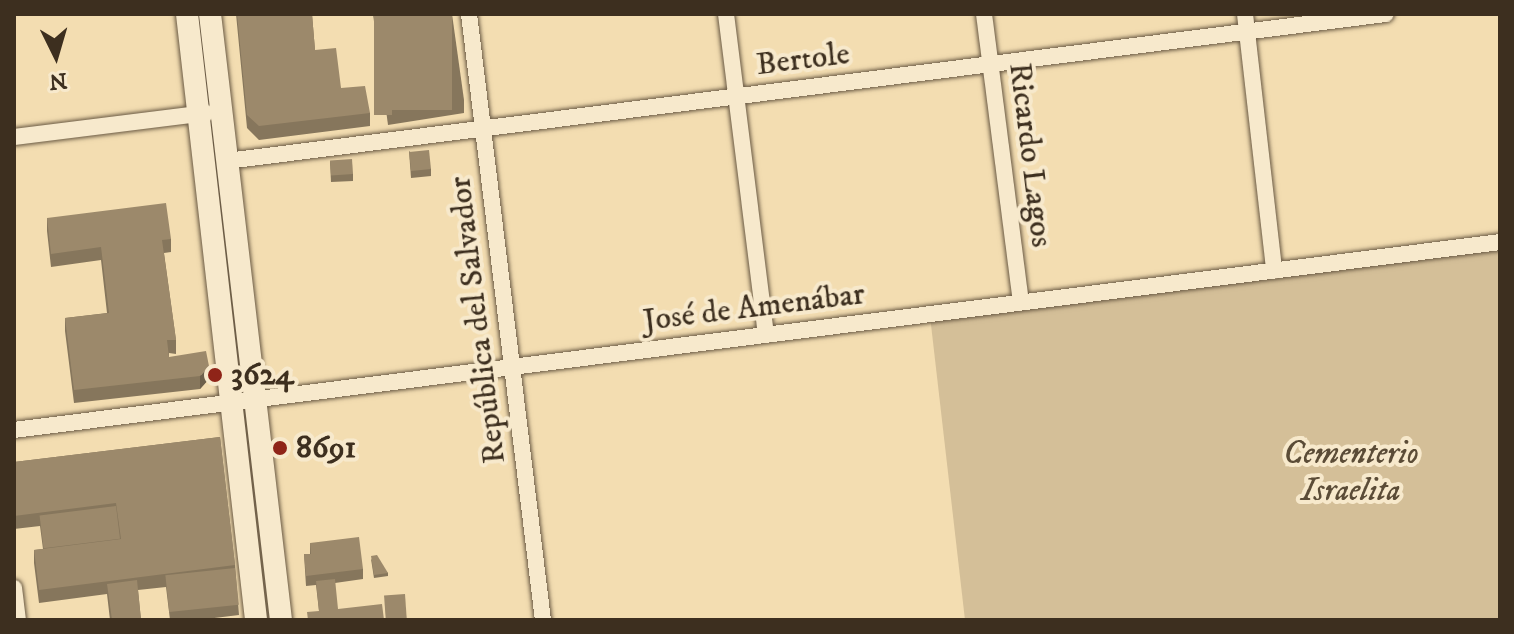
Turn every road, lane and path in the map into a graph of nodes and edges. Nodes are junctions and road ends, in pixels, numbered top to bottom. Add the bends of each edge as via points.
1 (187, 14) edge
2 (210, 14) edge
3 (469, 14) edge
4 (726, 14) edge
5 (984, 14) edge
6 (1245, 14) edge
7 (1386, 14) edge
8 (1247, 32) junction
9 (990, 64) junction
10 (736, 97) junction
11 (222, 112) junction
12 (199, 114) junction
13 (483, 129) junction
14 (14, 137) edge
15 (227, 161) junction
16 (1500, 242) edge
17 (1274, 270) junction
18 (1021, 302) junction
19 (766, 335) junction
20 (512, 367) junction
21 (255, 400) junction
22 (231, 403) junction
23 (14, 430) edge
24 (14, 588) edge
25 (18, 620) edge
26 (256, 620) edge
27 (281, 620) edge
28 (543, 620) edge

1 - 12 main road
2 - 11 main road
3 - 13 street, República del Salvador
4 - 10 street
5 - 9 street, Ricardo Lagos
6 - 8 street
7 - 8 street, Bertole
8 - 9 street, Bertole
8 - 17 street
9 - 10 street, Bertole
9 - 18 street, Ricardo Lagos
10 - 13 street, Bertole
10 - 19 street
11 - 12 street
11 - 15 main road
12 - 14 street
12 - 22 main road
13 - 15 street, Bertole
13 - 20 street, República del Salvador
15 - 21 main road
16 - 17 street, José de Amenábar
17 - 18 street, José de Amenábar
18 - 19 street, José de Amenábar
19 - 20 street, José de Amenábar
20 - 21 street, José de Amenábar
20 - 28 street, República del Salvador
21 - 22 street, José de Amenábar
21 - 27 main road
22 - 23 street, José de Amenábar
22 - 26 main road
24 - 25 street

